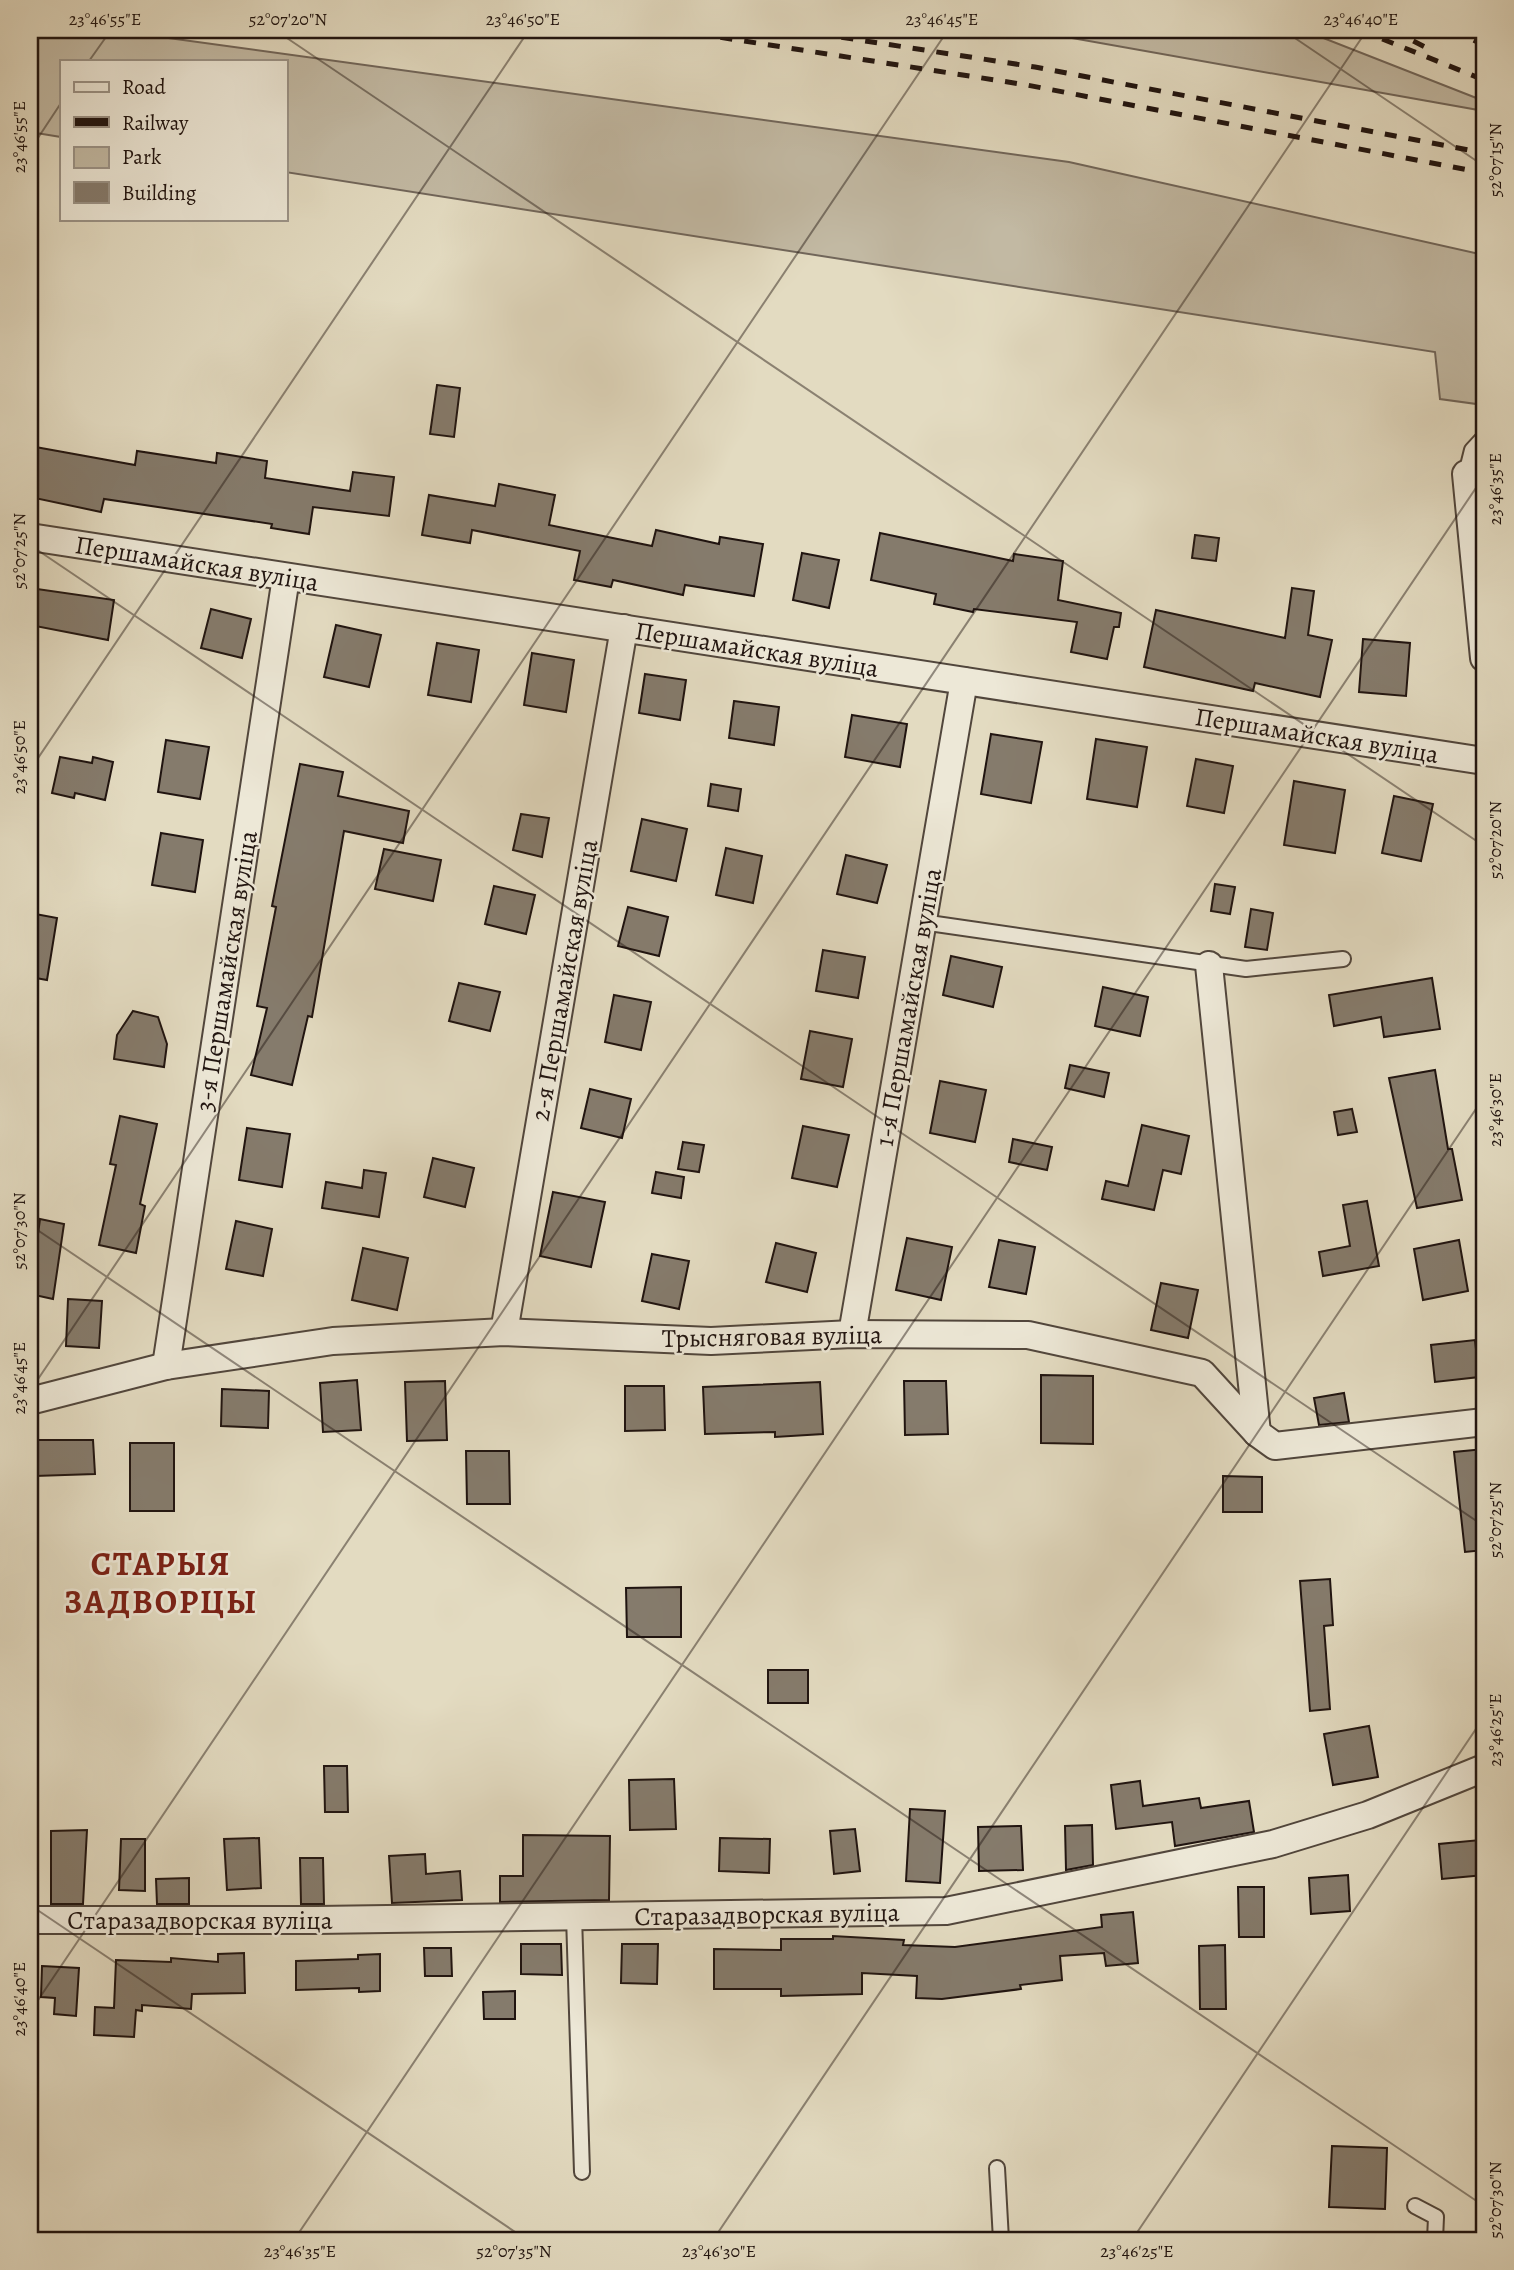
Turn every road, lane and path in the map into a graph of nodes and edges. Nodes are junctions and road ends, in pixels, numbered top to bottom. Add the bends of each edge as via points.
1 (1484, 437) edge
2 (1466, 474) joint
3 (30, 537) edge
4 (286, 577) junction
5 (624, 628) junction
6 (1484, 658) edge
7 (964, 681) junction
8 (1484, 761) edge
9 (922, 922) junction
10 (1343, 959) dead end
11 (1209, 965) junction
12 (504, 1332) junction
13 (852, 1334) junction
14 (166, 1366) junction
15 (30, 1401) edge
16 (1484, 1422) edge
17 (1257, 1433) junction
18 (1484, 1768) edge
19 (574, 1916) junction
20 (30, 1920) edge
21 (997, 2168) dead end
22 (582, 2172) dead end
23 (1415, 2206) dead end
24 (1001, 2240) edge
25 (1435, 2240) edge

1 - 2 lane via 1472,450
2 - 6 street
3 - 4 street, Першамайская вуліца
4 - 5 street, Першамайская вуліца
4 - 14 street, 3-я Першамайская вуліца
5 - 7 street, Першамайская вуліца
5 - 12 street, 2-я Першамайская вуліца
7 - 8 street, Першамайская вуліца
7 - 9 street, 1-я Першамайская вуліца
9 - 11 lane
9 - 13 street, 1-я Першамайская вуліца
10 - 11 lane via 1246,969
11 - 17 street
12 - 13 street, Трысняговая вуліца via 711,1341
12 - 14 street, Трысняговая вуліца via 333,1341
13 - 17 street, Трысняговая вуліца via 1028,1335 1202,1373
14 - 15 street, Трысняговая вуліца
16 - 17 street, Трысняговая вуліца via 1275,1446
18 - 19 street, Старазадворская вуліца via 1368,1815 1273,1844 976,1907 911,1912
19 - 20 street, Старазадворская вуліца
19 - 22 lane
21 - 24 lane
23 - 25 lane via 1436,2217

